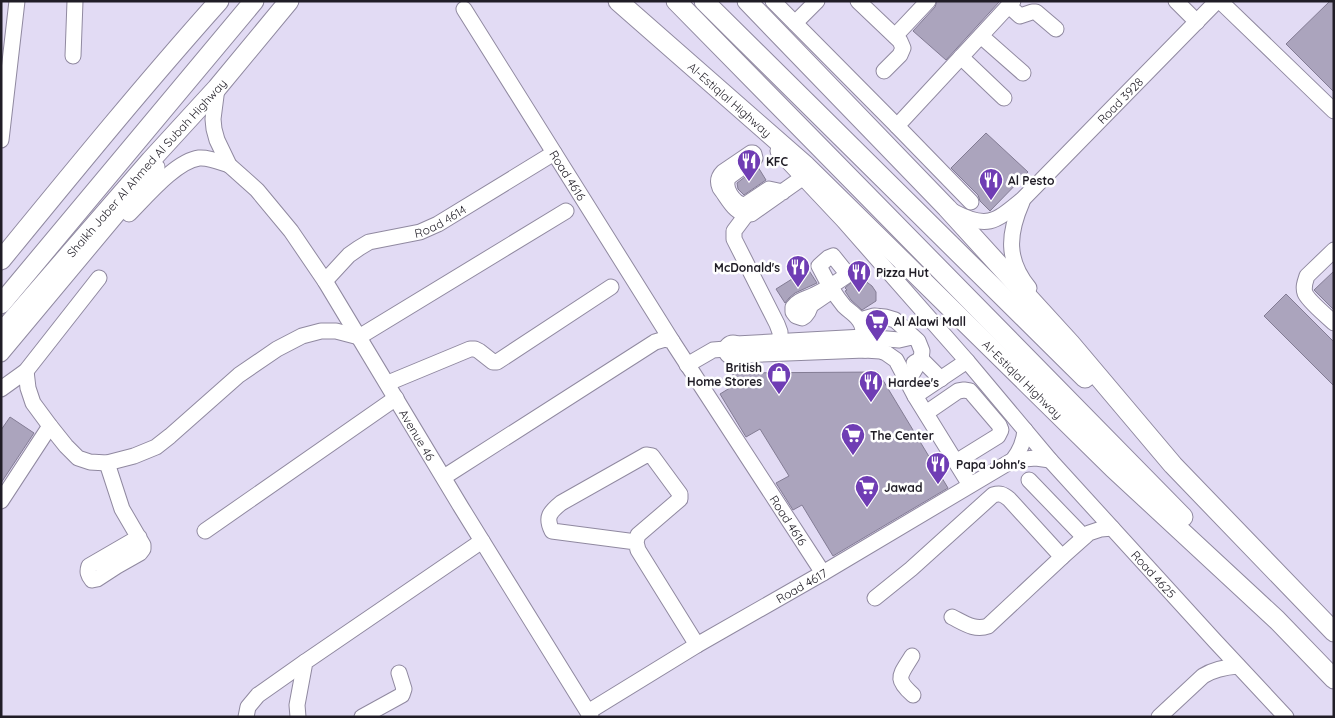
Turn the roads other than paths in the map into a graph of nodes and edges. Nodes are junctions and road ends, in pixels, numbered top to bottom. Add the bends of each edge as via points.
1 (17, 1) edge
2 (75, 1) edge
3 (219, 1) edge
4 (254, 1) edge
5 (289, 1) edge
6 (618, 1) edge
7 (676, 1) edge
8 (704, 1) edge
9 (748, 1) edge
10 (817, 1) edge
11 (858, 1) edge
12 (928, 1) edge
13 (1176, 1) edge
14 (1218, 1) edge
15 (776, 2) edge
16 (1011, 4) edge
17 (464, 9) dead end
18 (1197, 22) junction
19 (795, 23) junction
20 (1056, 29) dead end
21 (896, 36) junction
22 (981, 36) junction
23 (73, 56) dead end
24 (961, 57) junction
25 (884, 70) dead end
26 (1023, 73) dead end
27 (217, 88) junction
28 (1004, 98) dead end
29 (198, 108) junction
30 (1334, 111) edge
31 (751, 117) junction
32 (897, 126) junction
33 (1, 140) edge
34 (554, 153) junction
35 (229, 165) junction
36 (802, 178) junction
37 (783, 192) junction
38 (1023, 199) junction
39 (971, 202) dead end
40 (947, 208) junction
41 (566, 211) dead end
42 (746, 215) junction
43 (98, 237) junction
44 (1333, 253) edge
45 (1, 260) edge
46 (99, 278) dead end
47 (325, 280) junction
48 (611, 287) dead end
49 (832, 288) dead end
50 (1, 304) edge
51 (860, 320) junction
52 (1334, 323) edge
53 (1, 333) edge
54 (359, 337) junction
55 (905, 338) junction
56 (780, 341) junction
57 (672, 342) junction
58 (1070, 343) junction
59 (864, 344) junction
60 (797, 347) junction
61 (763, 348) junction
62 (1, 354) edge
63 (921, 359) junction
64 (896, 360) junction
65 (967, 361) junction
66 (687, 365) junction
67 (26, 371) junction
68 (940, 379) junction
69 (908, 382) junction
70 (388, 383) junction
71 (1, 391) edge
72 (915, 396) junction
73 (396, 398) junction
74 (34, 403) junction
75 (926, 413) junction
76 (50, 426) junction
77 (1025, 430) junction
78 (1013, 460) junction
79 (1050, 460) junction
80 (956, 462) junction
81 (107, 463) junction
82 (1173, 466) junction
83 (444, 477) junction
84 (1030, 480) dead end
85 (970, 485) junction
86 (1, 501) edge
87 (1094, 507) junction
88 (1112, 528) junction
89 (205, 531) dead end
90 (1087, 535) junction
91 (482, 540) junction
92 (636, 542) junction
93 (1062, 557) junction
94 (113, 560) dead end
95 (823, 574) junction
96 (875, 598) dead end
97 (952, 617) dead end
98 (1277, 620) junction
99 (1334, 632) edge
100 (1215, 641) junction
101 (698, 645) junction
102 (912, 656) dead end
103 (305, 662) junction
104 (1238, 666) junction
105 (399, 673) dead end
106 (1203, 676) junction
107 (1334, 680) edge
108 (913, 695) dead end
109 (590, 715) edge
110 (246, 717) edge
111 (298, 717) edge
112 (362, 717) edge
113 (1159, 717) edge
114 (1286, 717) edge

1 - 33 street
2 - 23 street
3 - 45 main road
4 - 50 main road
5 - 27 main road, Shaikh Jaber Al Ahmed Al Subah Highway
6 - 31 main road, Al-Estiqlal Highway
7 - 98 main road via 1198,532
8 - 82 main road
9 - 40 main road
10 - 19 street
11 - 21 street
12 - 21 street
13 - 18 street
14 - 18 street, Road 3928
14 - 30 street
15 - 19 street
16 - 20 street via 1020,16 1036,12
16 - 22 street
17 - 34 street, Road 4616
18 - 38 street, Road 3928
19 - 32 street
21 - 25 street via 902,52
22 - 24 street
22 - 26 street
24 - 28 street
24 - 32 street
27 - 29 main road, Shaikh Jaber Al Ahmed Al Subah Highway
27 - 35 street, Avenue 46 via 214,130
29 - 43 street via 192,124
29 - 53 main road, Shaikh Jaber Al Ahmed Al Subah Highway
31 - 36 street, Road 4625 via 760,132
31 - 98 main road, Al-Estiqlal Highway via 813,173 1113,468
32 - 39 street
34 - 47 street, Road 4614 via 438,224 420,232 369,242 349,255
34 - 57 street, Road 4616
35 - 43 street, Avenue 46 via 198,158 176,168 126,217
35 - 47 street, Avenue 46 via 257,190
36 - 37 street
36 - 65 street, Road 4625
37 - 42 street
37 - 42 street via 769,189 745,204 738,203 727,188 726,180 754,158 751,153 718,179 718,184 737,210
38 - 40 street, Road 3928 via 1003,216 986,222 969,220
38 - 58 street, Road 3928 via 1012,231 1015,264 1027,286 1065,330
40 - 58 main road
41 - 54 street
42 - 56 street via 734,231 734,239 778,325
43 - 62 street
44 - 52 street via 1307,276 1304,287 1308,297
46 - 67 street
47 - 54 street, Avenue 46
48 - 70 street via 497,362 470,349
49 - 51 street via 847,309
51 - 55 street via 874,316 895,320 902,326
51 - 59 street
54 - 70 street, Avenue 46
54 - 81 street via 321,331 277,348 239,375 156,447
55 - 59 street
55 - 63 street via 920,344
55 - 64 street via 893,347
56 - 60 street
56 - 61 street
57 - 66 street, Road 4616
57 - 83 street via 665,339 655,342
58 - 82 main road
59 - 60 street
59 - 64 street
60 - 61 street
61 - 66 street via 713,350
63 - 64 street via 906,364
63 - 68 street
63 - 69 street
64 - 69 street
65 - 68 street
65 - 77 street, Road 4625
66 - 95 street, Road 4616
67 - 71 street
67 - 74 street
68 - 72 street
69 - 72 street
70 - 73 street, Avenue 46
71 - 74 street
72 - 75 street
73 - 83 street, Avenue 46
73 - 89 street
74 - 76 street
75 - 80 street
75 - 80 street via 958,391 968,390 999,425 998,436
76 - 81 street via 78,458
76 - 86 street
77 - 78 street via 1024,440
77 - 79 street, Road 4625
78 - 79 street, Road 4617
78 - 85 street, Road 4617
79 - 87 street, Road 4625
80 - 85 street
81 - 94 street via 122,509 139,538
82 - 99 main road
83 - 91 street, Avenue 46
84 - 90 street
85 - 95 street, Road 4617
87 - 88 street, Road 4625
87 - 90 street
88 - 90 street
88 - 100 street, Road 4625
90 - 93 street
91 - 103 street
91 - 109 street, Avenue 46
92 - 92 street via 638,535 680,499 680,494 649,454 561,503 551,512 548,523 552,531
92 - 101 street
93 - 96 street via 1009,499 998,493
93 - 97 street via 988,626 976,628
95 - 101 street, Road 4617
98 - 107 main road, Al-Estiqlal Highway
100 - 104 street, Road 4625
100 - 106 street via 1212,659
101 - 109 street, Road 4617
102 - 108 street via 900,681
103 - 110 street via 258,695 248,707
103 - 111 street via 297,705
104 - 106 street via 1211,671
104 - 114 street, Road 4625
105 - 112 street via 404,690 402,695
106 - 113 street

